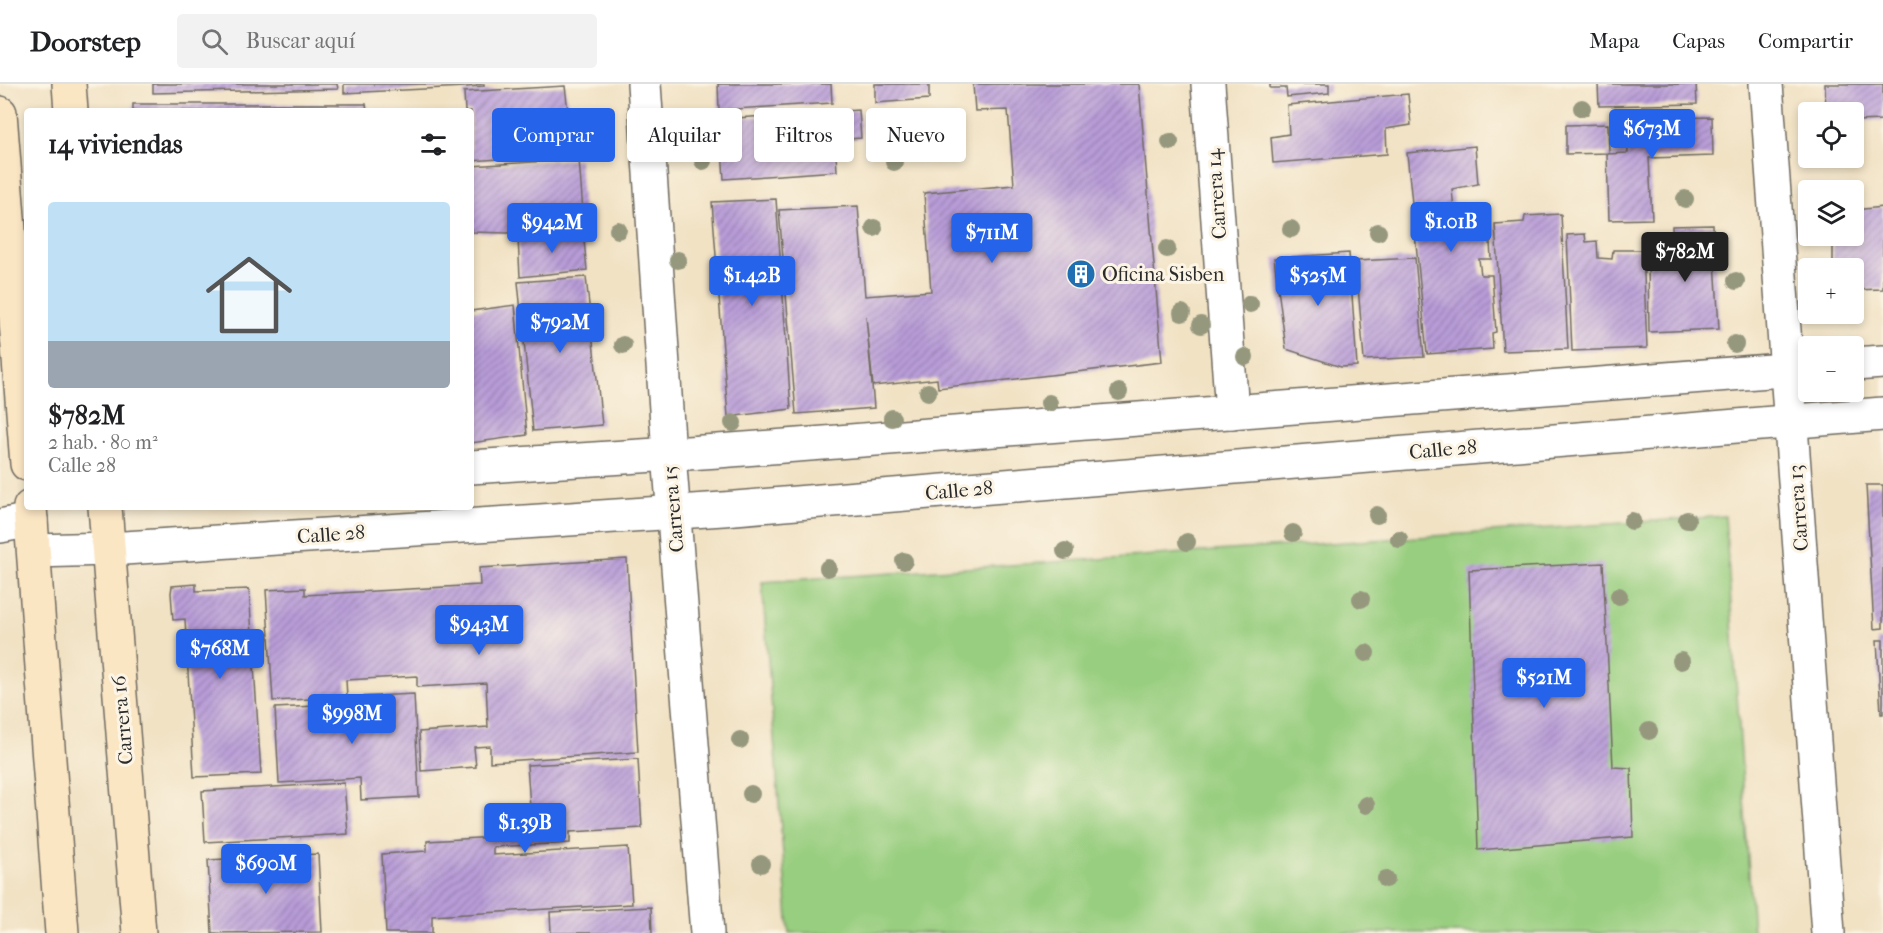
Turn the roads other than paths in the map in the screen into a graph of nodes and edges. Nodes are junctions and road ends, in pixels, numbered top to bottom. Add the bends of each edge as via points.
1 (69, 84) edge
2 (644, 84) edge
3 (1208, 84) edge
4 (1766, 84) edge
5 (71, 108) edge
6 (0, 113) edge
7 (1883, 362) edge
8 (1864, 363) edge
9 (1798, 369) edge
10 (1232, 412) junction
11 (1883, 414) edge
12 (1792, 422) junction
13 (24, 425) edge
14 (669, 454) junction
15 (474, 467) edge
16 (105, 510) edge
17 (674, 512) junction
18 (24, 526) edge
19 (109, 549) junction
20 (62, 933) edge
21 (139, 933) edge
22 (707, 933) edge
23 (1828, 933) edge

1 - 5 street
2 - 14 street, Carrera 15
3 - 10 street, Carrera 14
4 - 9 street, Carrera 13
6 - 13 street
7 - 8 street
9 - 10 street
9 - 12 street, Carrera 13
10 - 14 street
11 - 12 street, Calle 28
12 - 17 street, Calle 28
12 - 23 street, Carrera 13
14 - 15 street
14 - 17 street, Carrera 15
16 - 19 street, Carrera 16
17 - 19 street, Calle 28
17 - 22 street, Carrera 15
18 - 19 street, Calle 28
18 - 20 street
19 - 21 street, Carrera 16

